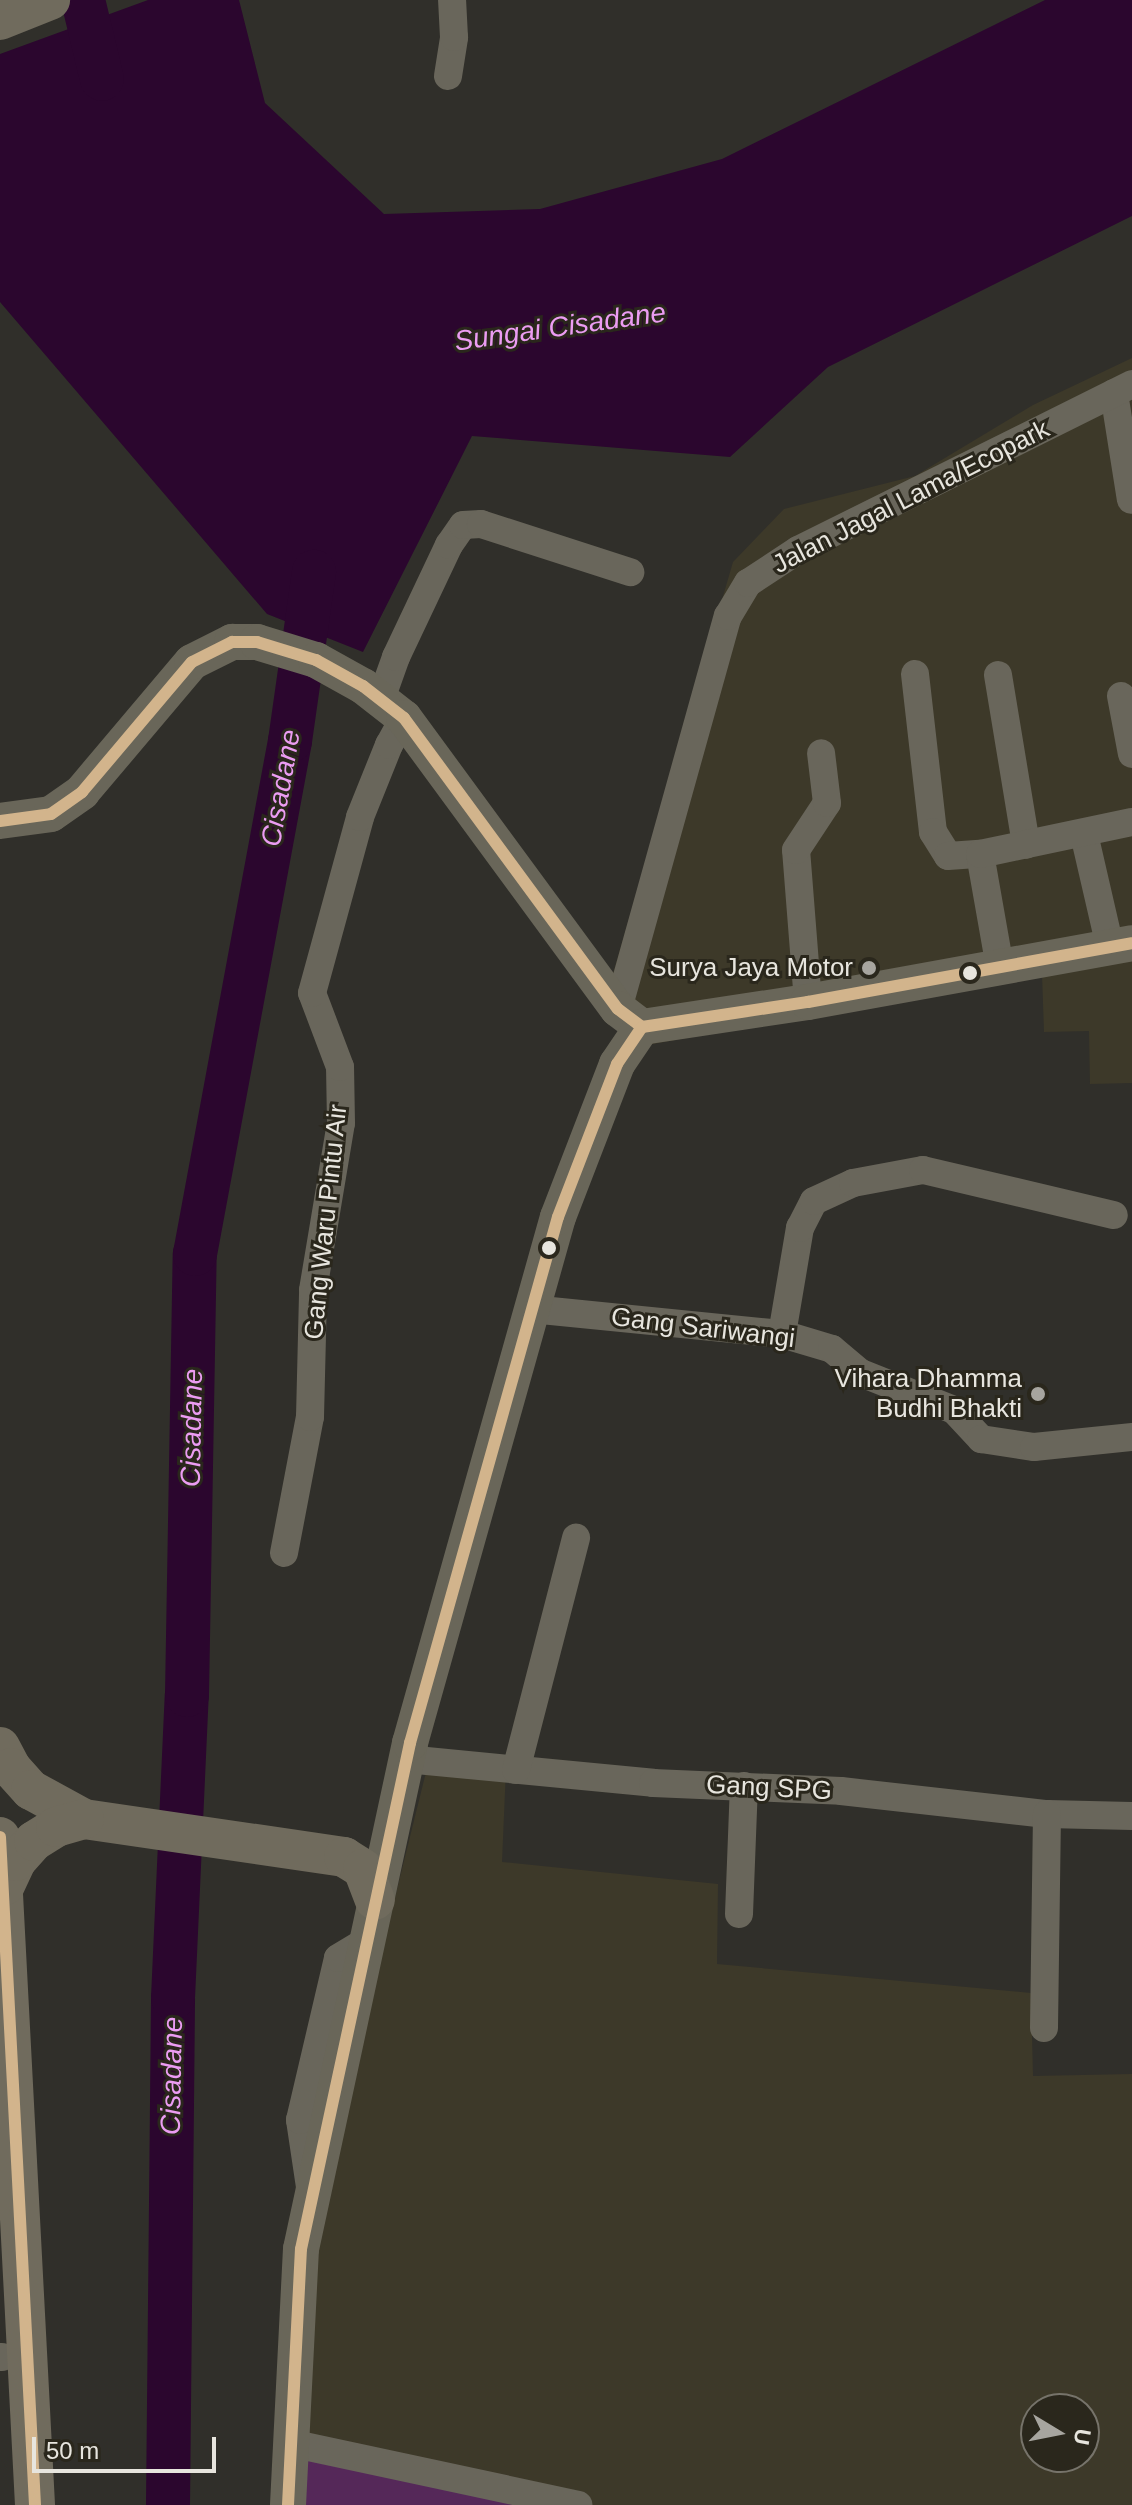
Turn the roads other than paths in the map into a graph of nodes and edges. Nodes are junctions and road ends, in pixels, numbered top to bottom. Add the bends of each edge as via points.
1 (50, 0) edge
2 (452, 0) edge
3 (0, 20) edge
4 (448, 76) dead end
5 (1123, 389) edge
6 (1131, 500) edge
7 (630, 572) dead end
8 (915, 674) dead end
9 (998, 675) dead end
10 (1121, 696) dead end
11 (383, 701) junction
12 (821, 753) dead end
13 (1132, 754) edge
14 (0, 821) edge
15 (1132, 822) edge
16 (1084, 834) junction
17 (1026, 845) junction
18 (980, 854) junction
19 (1121, 945) edge
20 (1000, 967) junction
21 (808, 1002) junction
22 (630, 1018) junction
23 (1114, 1215) dead end
24 (531, 1309) junction
25 (782, 1334) junction
26 (1132, 1437) edge
27 (576, 1538) dead end
28 (284, 1553) dead end
29 (0, 1747) edge
30 (406, 1759) junction
31 (516, 1770) junction
32 (744, 1786) junction
33 (1047, 1814) junction
34 (1132, 1816) edge
35 (92, 1821) junction
36 (0, 1837) edge
37 (5, 1885) junction
38 (739, 1914) dead end
39 (370, 1921) junction
40 (1044, 2028) dead end
41 (0, 2315) edge
42 (1, 2357) edge
43 (290, 2443) junction
44 (8, 2505) edge
45 (35, 2505) edge
46 (288, 2505) edge
47 (578, 2505) edge

1 - 3 highway
2 - 4 street
5 - 6 street
5 - 22 street, Jalan Jagal Lama/Ecopark via 798,550 748,583 728,616
7 - 11 street, Gang Waru Pintu Air via 481,524 463,525 396,657
8 - 18 street via 933,832 948,856
9 - 17 street
10 - 13 street
11 - 14 main road via 316,660 257,642 232,642 192,662 82,792 51,814
11 - 22 main road
11 - 28 street, Gang Waru Pintu Air via 389,745 360,817 312,993 340,1067 341,1123 313,1290 310,1417
12 - 21 street via 827,803 796,850
15 - 16 street
16 - 17 street
16 - 19 street
17 - 18 street
18 - 20 street
19 - 20 main road
20 - 21 main road
21 - 22 main road
22 - 24 main road via 558,1217
23 - 25 street via 923,1170 853,1183 814,1201 800,1228
24 - 25 street, Gang Sariwangi
24 - 30 main road
25 - 26 street, Gang Sariwangi via 832,1349 861,1373 954,1410 981,1439 1034,1447
27 - 31 street
29 - 35 highway via 31,1790
30 - 31 street, Gang SPG
30 - 39 main road
31 - 32 street, Gang SPG
32 - 33 street, Gang SPG
32 - 38 street
33 - 34 street, Gang SPG
33 - 40 street
35 - 37 highway via 56,1827 34,1841 16,1861
35 - 39 highway via 356,1861 363,1869
36 - 37 highway
37 - 45 highway
39 - 43 main road via 311,2196 296,2303
41 - 42 highway
42 - 44 highway
43 - 46 main road
43 - 47 street

